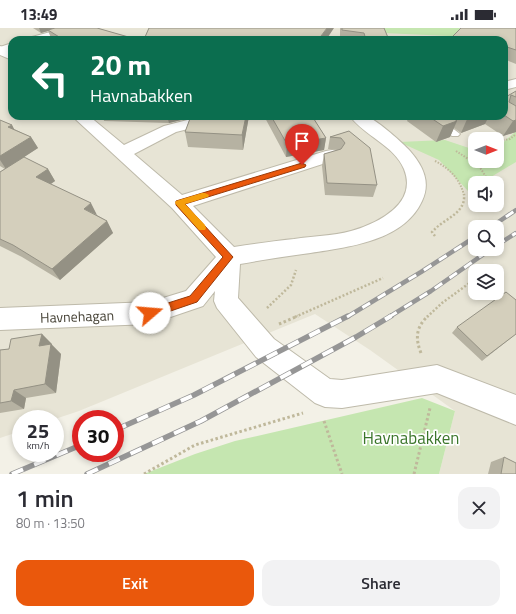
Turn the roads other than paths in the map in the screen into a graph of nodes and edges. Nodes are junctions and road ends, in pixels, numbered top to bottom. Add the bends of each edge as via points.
1 (78, 28) edge
2 (50, 36) edge
3 (84, 120) edge
4 (207, 120) edge
5 (363, 120) edge
6 (437, 120) edge
7 (455, 134) edge
8 (121, 153) junction
9 (332, 155) edge
10 (179, 203) junction
11 (229, 257) junction
12 (0, 319) edge
13 (516, 410) edge

1 - 2 street
3 - 8 street
4 - 8 street via 170,130
5 - 11 street via 405,156 413,167 418,181 416,197 408,210 377,230 356,238
6 - 7 lane
8 - 10 street
9 - 10 street
10 - 11 street
11 - 12 street, Havnehagan via 194,299 150,313
11 - 13 street via 226,301 265,348 322,401 342,394 437,379

